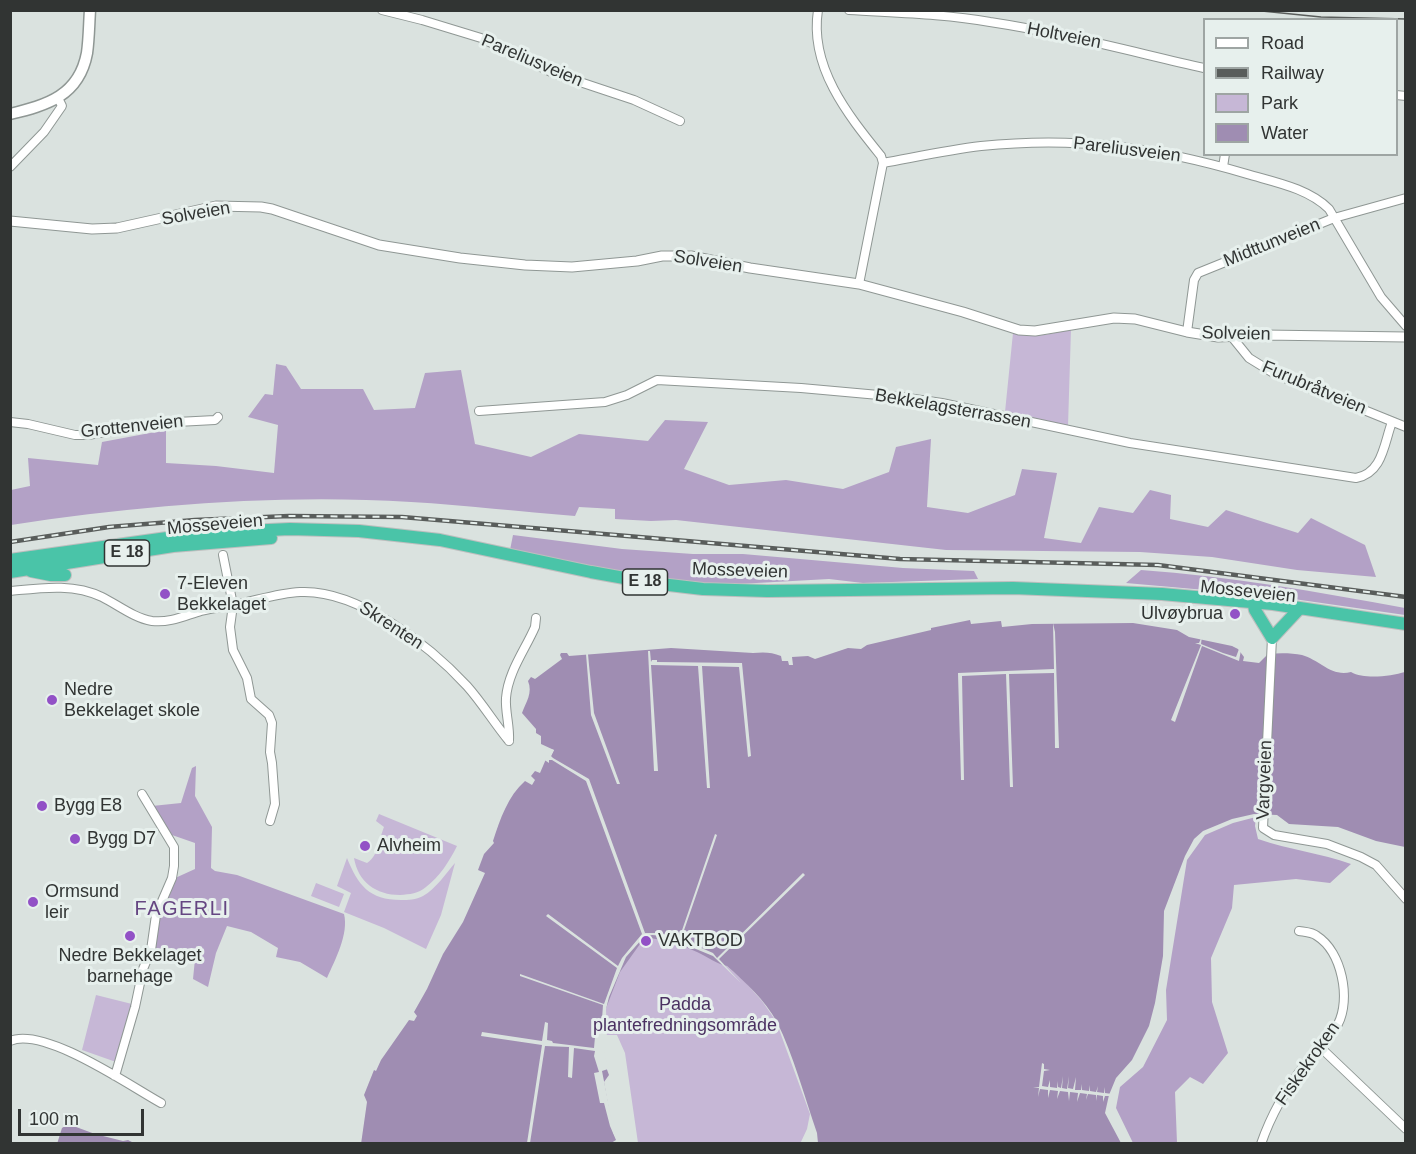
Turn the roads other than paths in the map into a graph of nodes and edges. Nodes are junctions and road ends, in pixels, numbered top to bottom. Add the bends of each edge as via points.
1 (90, 10) edge
2 (382, 10) edge
3 (818, 10) edge
4 (849, 10) edge
5 (1203, 68) edge
6 (58, 98) junction
7 (10, 114) edge
8 (680, 121) dead end
9 (1225, 156) edge
10 (883, 163) junction
11 (10, 167) edge
12 (1223, 167) junction
13 (1406, 198) edge
14 (1334, 218) junction
15 (10, 221) edge
16 (859, 284) junction
17 (1406, 326) edge
18 (1187, 332) junction
19 (1232, 337) junction
20 (1406, 337) edge
21 (478, 411) dead end
22 (218, 417) dead end
23 (10, 422) edge
24 (1392, 422) junction
25 (1406, 428) edge
26 (317, 531) junction
27 (231, 540) junction
28 (209, 552) dead end
29 (223, 555) dead end
30 (10, 560) edge
31 (24, 569) junction
32 (10, 572) edge
33 (65, 575) dead end
34 (10, 591) edge
35 (233, 605) junction
36 (1254, 606) junction
37 (1297, 611) junction
38 (536, 618) dead end
39 (1406, 624) edge
40 (1272, 642) junction
41 (142, 794) dead end
42 (270, 821) dead end
43 (1406, 899) edge
44 (1299, 931) dead end
45 (10, 1041) edge
46 (1321, 1048) junction
47 (115, 1076) junction
48 (160, 1103) dead end
49 (1406, 1129) edge
50 (1261, 1143) edge

1 - 6 main road via 82,68
2 - 8 street, Pareliusveien via 481,38 553,73 634,100
3 - 10 street via 819,52 833,87
4 - 5 street, Holtveien via 990,22 1081,38
6 - 7 main road
6 - 11 street via 62,106 55,117
9 - 12 street
10 - 12 street, Pareliusveien via 983,146 1065,142 1126,146
10 - 16 street
12 - 14 street, Pareliusveien via 1305,192 1321,201
13 - 14 street, Midttunveien
14 - 17 street, Pareliusveien via 1381,297
14 - 18 street, Midttunveien via 1198,273
15 - 16 street, Solveien via 117,228 216,206 246,206 272,209 379,245 443,256 572,267 677,255
16 - 18 street, Solveien via 1023,331 1114,318
18 - 19 street, Solveien
19 - 20 street, Solveien
19 - 24 street, Furubråtveien via 1249,358 1275,374
21 - 24 street, Bekkelagsterrassen via 605,402 657,380 801,388 942,403 1149,446 1356,478 1376,467
22 - 23 street, Grottenveien via 88,435
24 - 25 street, Furubråtveien
26 - 27 highway, Mosseveien / E 18 via 291,537
26 - 30 highway, Mosseveien / E 18 via 203,533
26 - 36 highway, Mosseveien / E 18 via 416,536 603,574 702,589 1013,588 1162,594
27 - 28 highway, E 18
27 - 31 highway, Mosseveien / E 18
29 - 35 street
31 - 32 highway, Mosseveien / E 18
31 - 33 highway
34 - 35 street, Skrenten via 84,590 153,621
35 - 38 street, Skrenten via 300,592 352,601 421,644 447,666 481,702 509,741 508,683
35 - 42 street via 232,650 247,678 251,699 269,715 272,723 270,752 275,804
36 - 37 highway, Mosseveien / E 18
36 - 40 highway
37 - 39 highway, Mosseveien / E 18 via 1332,619 1362,617
37 - 40 highway
40 - 43 street, Vargveien via 1263,828 1269,833 1335,847 1376,865
41 - 47 street via 171,843 175,860 172,878 156,915 151,950
44 - 46 street, Fiskekroken via 1311,933 1325,943 1337,963 1341,980 1342,1013
45 - 47 street via 20,1038 60,1047
46 - 49 street
46 - 50 street, Fiskekroken via 1288,1088
47 - 48 street

